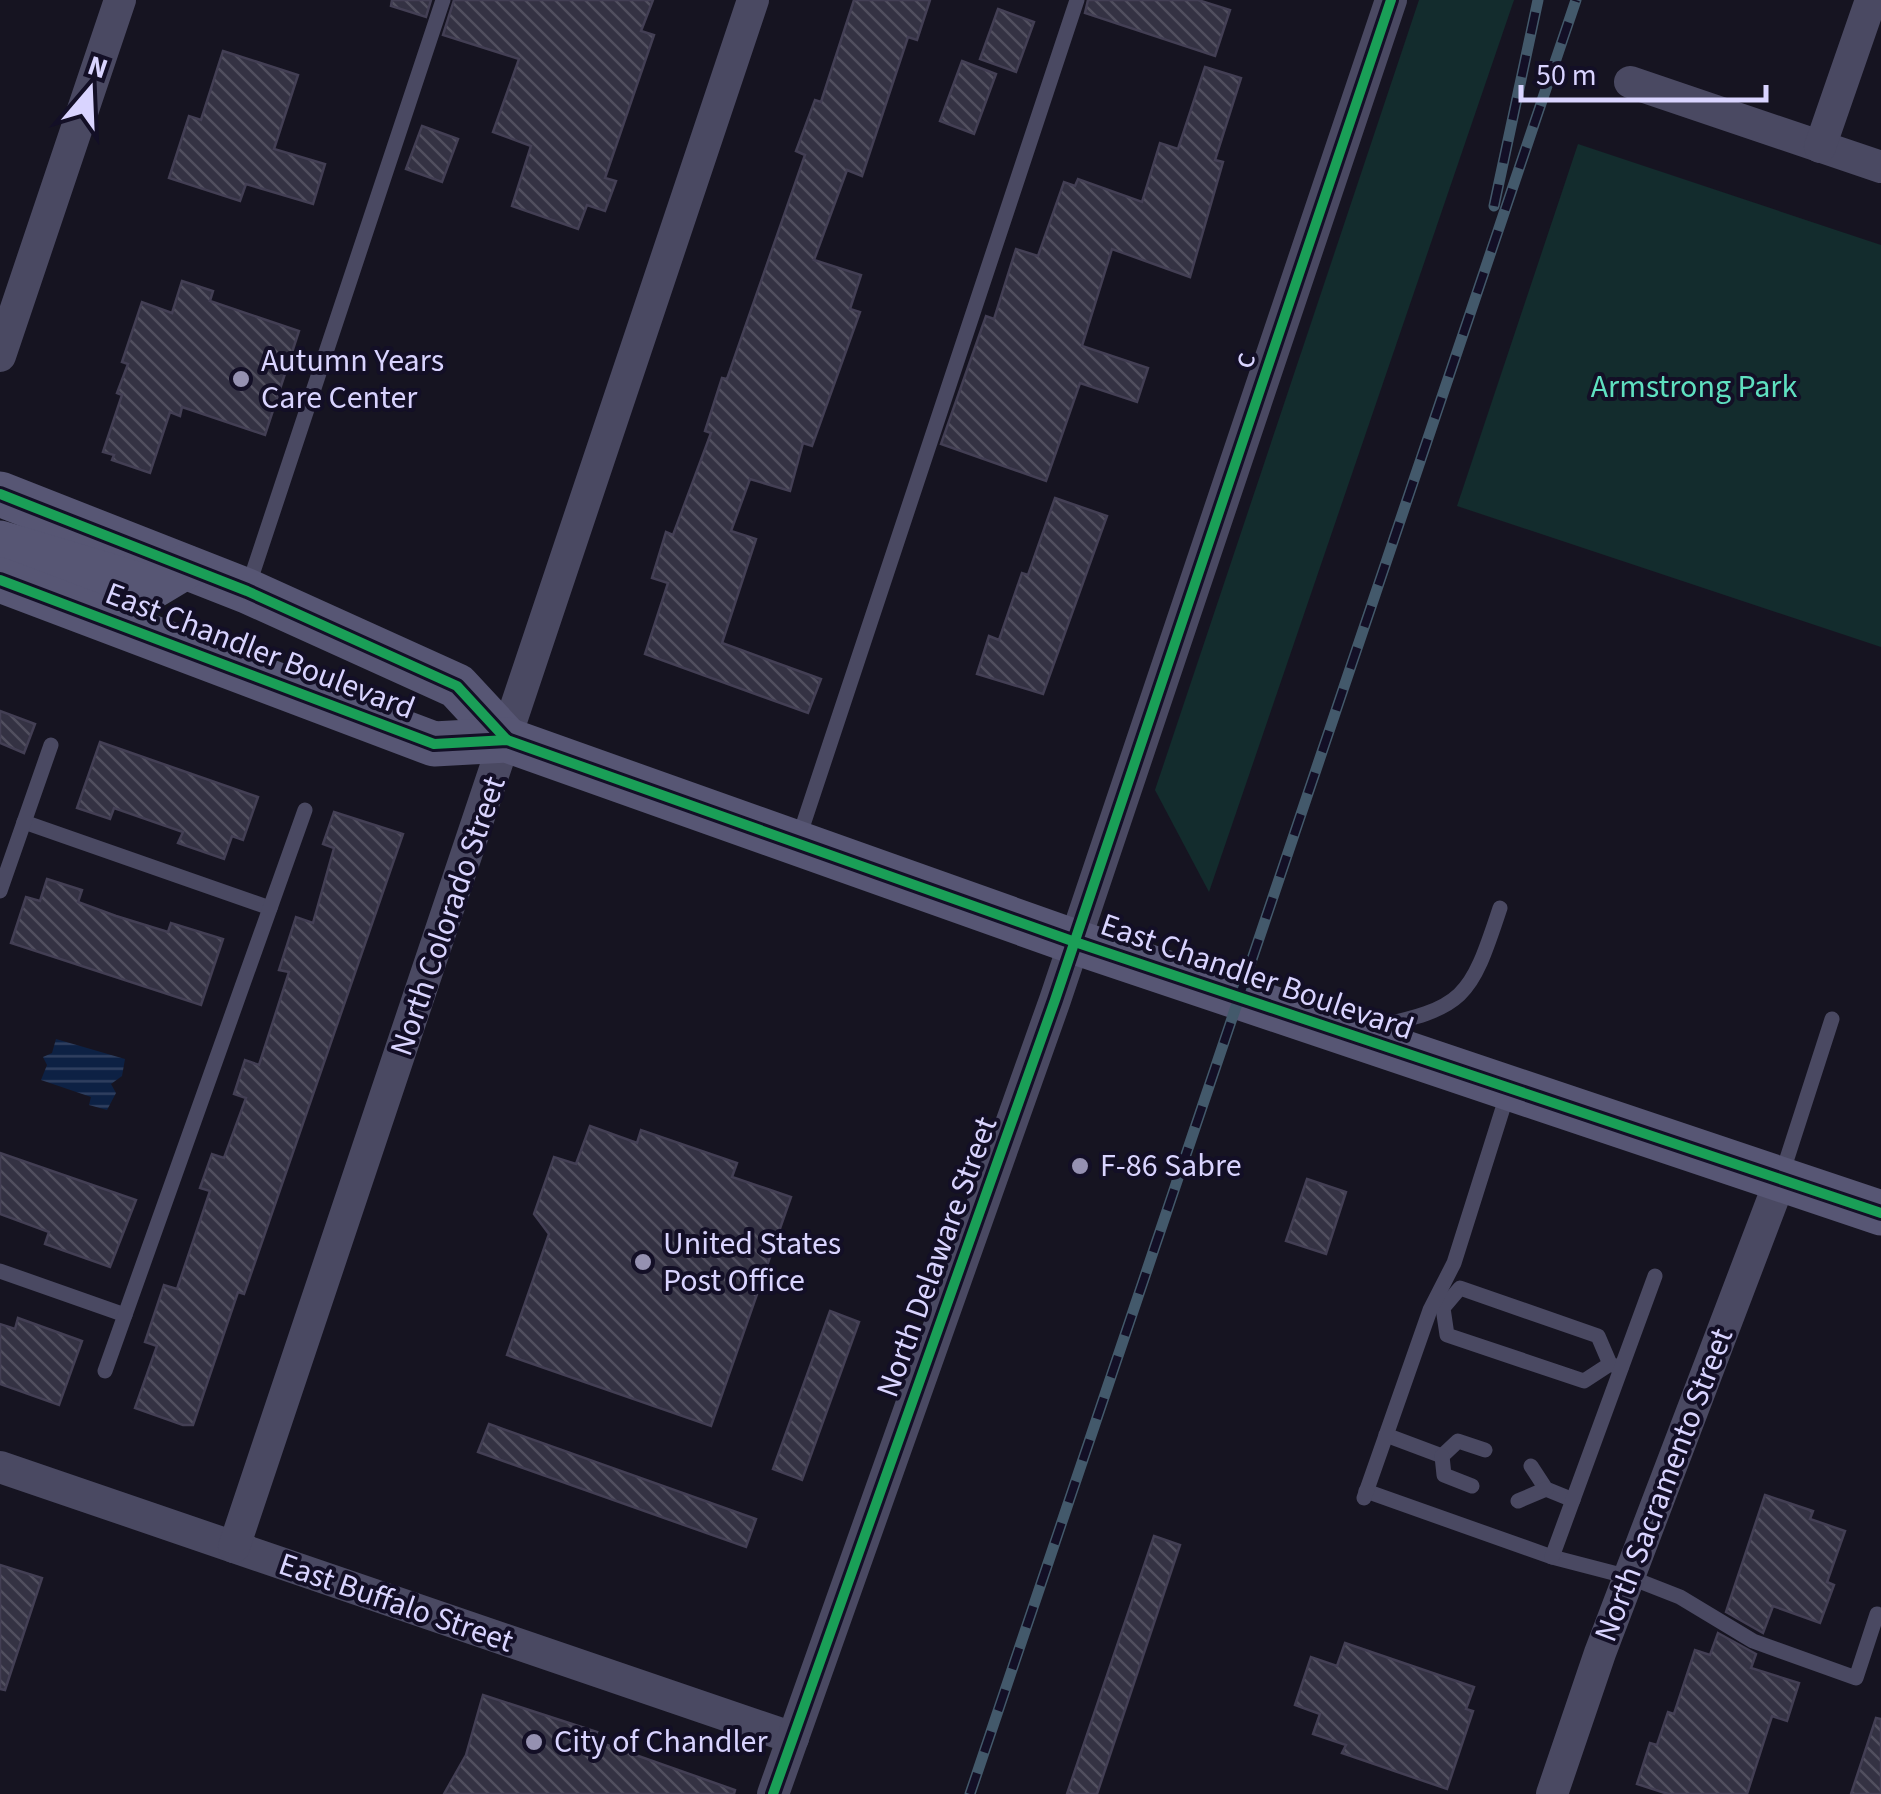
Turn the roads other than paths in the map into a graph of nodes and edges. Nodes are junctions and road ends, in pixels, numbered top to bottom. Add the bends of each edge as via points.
1 (120, 0) edge
2 (443, 0) edge
3 (752, 0) edge
4 (1076, 0) edge
5 (1870, 0) edge
6 (1389, 1) edge
7 (1630, 82) dead end
8 (1820, 146) junction
9 (1881, 168) edge
10 (0, 356) edge
11 (0, 494) edge
12 (0, 543) edge
13 (185, 566) junction
14 (0, 580) edge
15 (246, 591) junction
16 (1144, 736) joint
17 (507, 740) junction
18 (51, 745) dead end
19 (305, 810) dead end
20 (24, 822) junction
21 (797, 844) junction
22 (0, 891) edge
23 (270, 908) junction
24 (1500, 908) dead end
25 (1075, 942) junction
26 (1832, 1019) dead end
27 (1345, 1032) junction
28 (1509, 1088) junction
29 (1780, 1178) junction
30 (1881, 1213) edge
31 (0, 1271) edge
32 (1655, 1276) dead end
33 (1434, 1310) junction
34 (125, 1315) junction
35 (1616, 1366) junction
36 (105, 1371) dead end
37 (1386, 1435) junction
38 (1485, 1450) dead end
39 (1442, 1456) junction
40 (1531, 1466) dead end
41 (0, 1467) edge
42 (1472, 1486) dead end
43 (1546, 1489) junction
44 (1573, 1500) junction
45 (1518, 1501) dead end
46 (234, 1547) junction
47 (1552, 1556) junction
48 (1629, 1577) junction
49 (1877, 1614) dead end
50 (793, 1738) junction
51 (772, 1794) edge
52 (1552, 1794) edge

1 - 10 street
2 - 15 lane
3 - 17 street, North Colorado Street
4 - 21 lane
5 - 8 street
6 - 16 street, c
7 - 8 street
8 - 9 street
11 - 13 main road, East Chandler Boulevard
12 - 13 main road via 150,588
13 - 15 main road, East Chandler Boulevard
14 - 17 main road, East Chandler Boulevard via 434,744
15 - 17 main road, East Chandler Boulevard via 457,686
16 - 25 street, North Delaware Street
17 - 21 main road, East Chandler Boulevard
17 - 46 street, North Colorado Street
18 - 20 lane
19 - 23 lane
20 - 22 lane
20 - 23 lane
21 - 25 main road, East Chandler Boulevard
23 - 34 lane
24 - 27 lane via 1478,974 1443,1010
25 - 27 main road, East Chandler Boulevard
25 - 50 street, North Delaware Street
26 - 29 lane
27 - 28 main road, East Chandler Boulevard
28 - 29 main road, East Chandler Boulevard
28 - 33 lane
29 - 30 main road, East Chandler Boulevard
29 - 48 street, North Sacramento Street
31 - 34 lane
32 - 35 lane
33 - 35 lane via 1447,1335 1584,1381
33 - 35 lane via 1460,1288 1598,1336
33 - 37 lane
34 - 36 lane
35 - 44 lane
37 - 39 lane
37 - 47 lane via 1365,1496
38 - 39 lane via 1458,1441
39 - 42 lane via 1444,1475
40 - 43 lane
41 - 46 street, East Buffalo Street
43 - 44 lane
43 - 45 lane
44 - 47 lane
46 - 50 street, East Buffalo Street
47 - 48 lane
48 - 49 lane via 1680,1597 1753,1641 1856,1678
48 - 52 street, North Sacramento Street
50 - 51 street, North Delaware Street

